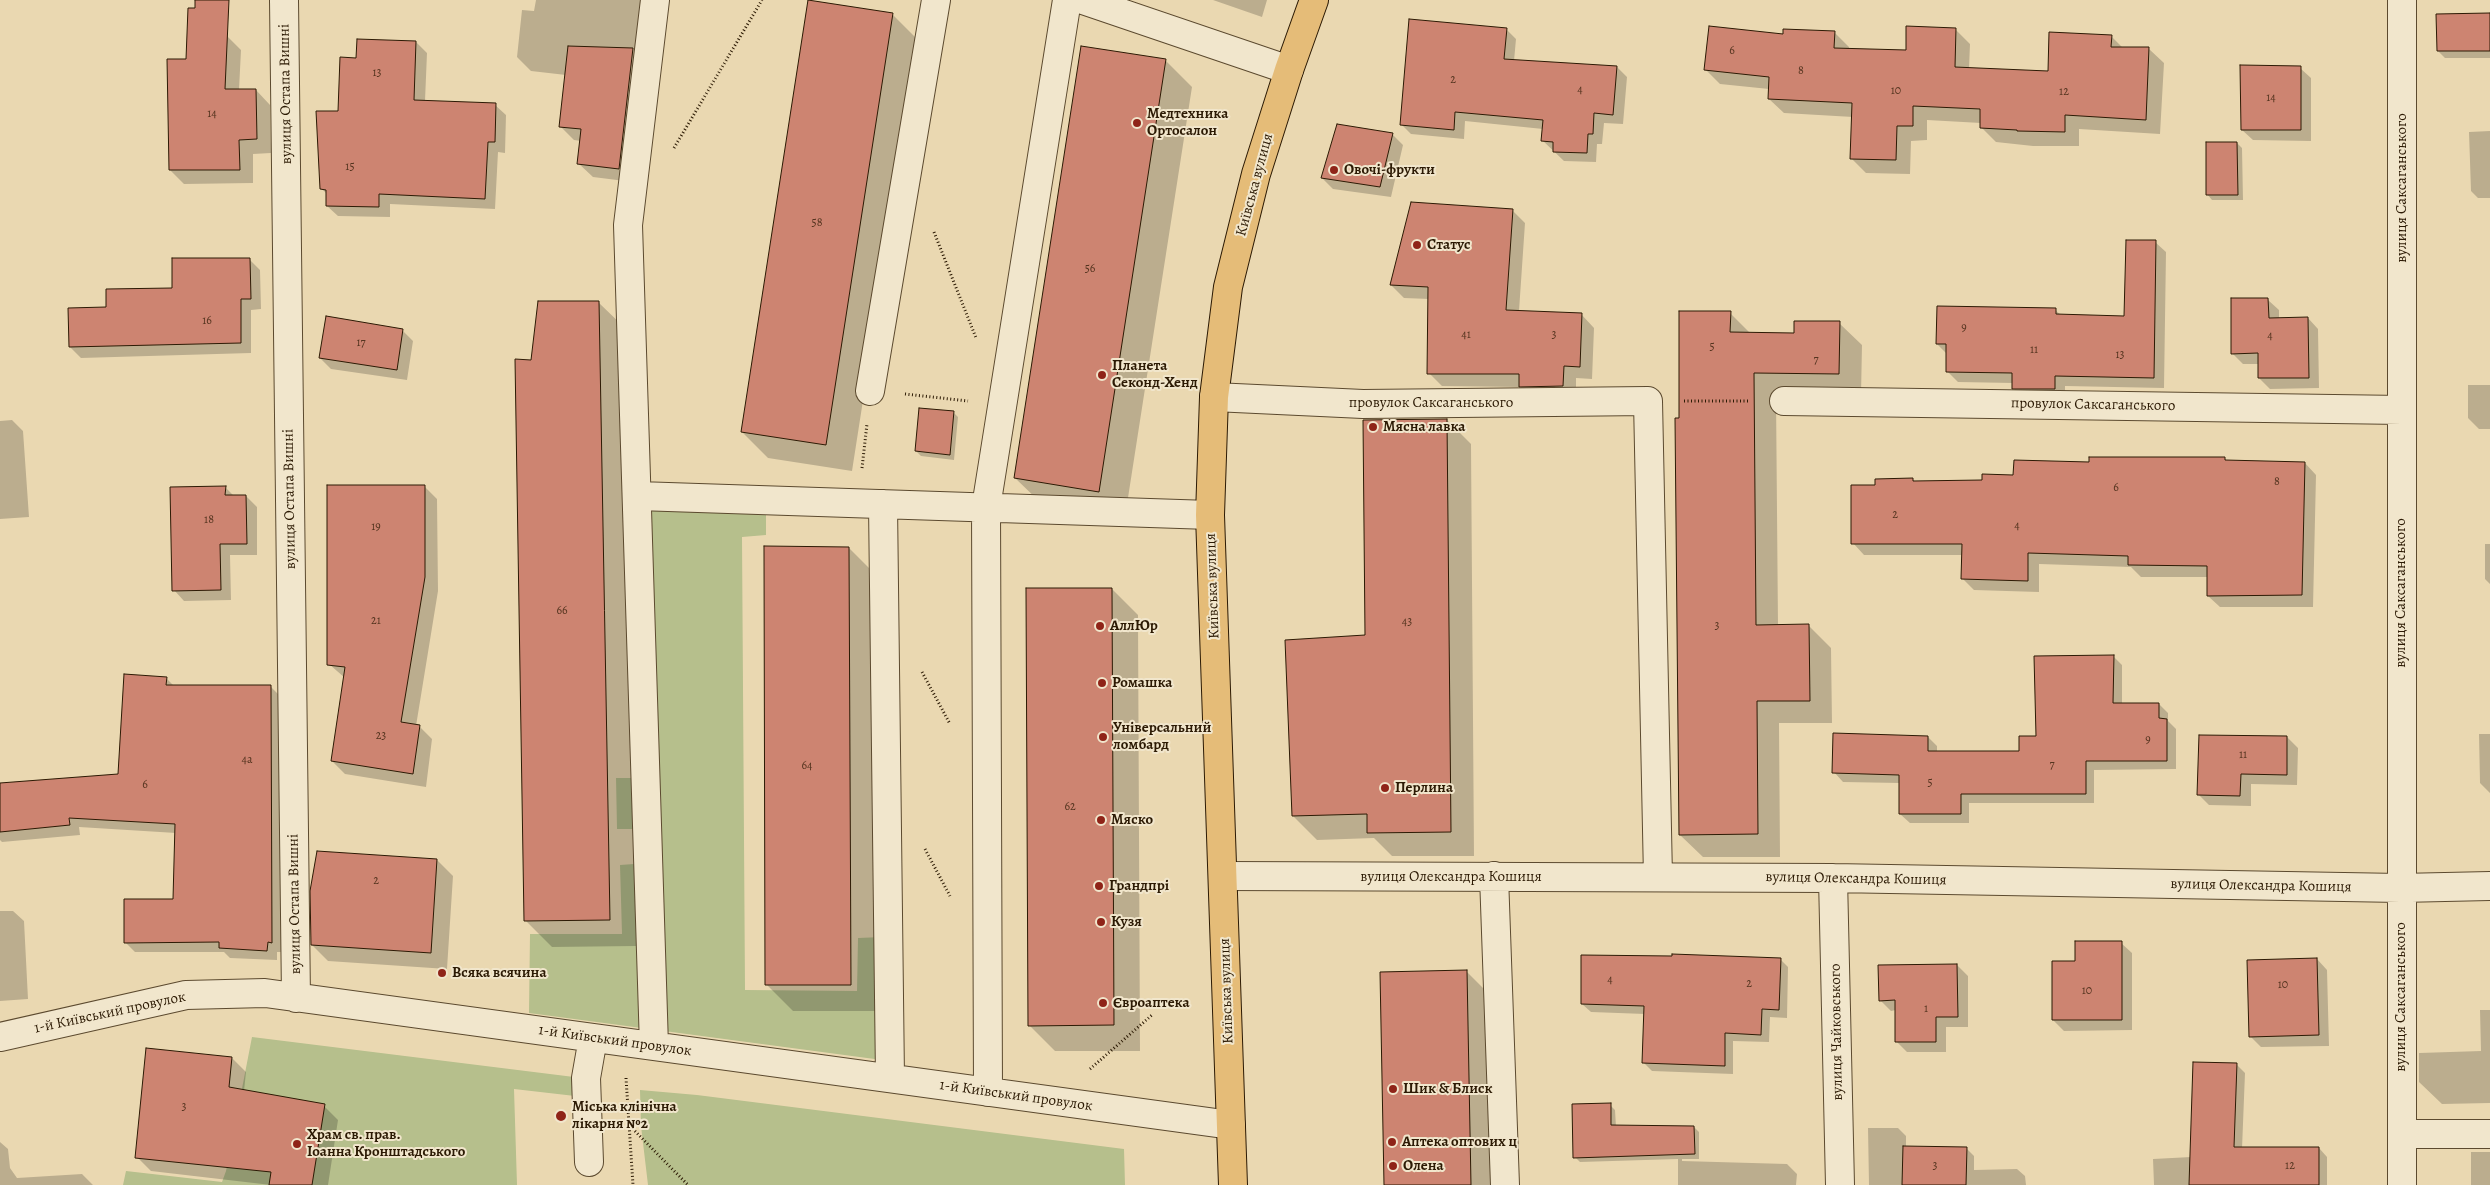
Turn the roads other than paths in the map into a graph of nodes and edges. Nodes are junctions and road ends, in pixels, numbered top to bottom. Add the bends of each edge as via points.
1 (284, 0) edge
2 (655, 0) edge
3 (936, 0) edge
4 (1067, 0) edge
5 (1083, 0) edge
6 (1314, 0) edge
7 (2402, 0) edge
8 (1288, 70) junction
9 (870, 390) road end
10 (1214, 397) junction
11 (1784, 401) road end
12 (2402, 410) junction
13 (638, 496) junction
14 (871, 504) junction
15 (986, 507) junction
16 (1210, 515) junction
17 (1223, 876) junction
18 (1494, 876) junction
19 (1658, 877) junction
20 (1834, 878) junction
21 (2490, 886) edge
22 (2400, 888) junction
23 (296, 998) junction
24 (0, 1037) edge
25 (593, 1038) junction
26 (654, 1046) junction
27 (890, 1078) junction
28 (988, 1092) junction
29 (1231, 1125) junction
30 (2402, 1134) junction
31 (2490, 1134) edge
32 (589, 1162) dead end
33 (1233, 1185) edge
34 (1505, 1185) edge
35 (1840, 1185) edge
36 (2402, 1185) edge

1 - 23 street, вулиця Остапа Вишні
2 - 13 street via 628,225
3 - 9 street
4 - 15 street
5 - 8 street
6 - 8 main road, Київська вулиця
7 - 12 street, вулиця Саксаганського
8 - 10 main road, Київська вулиця via 1256,174 1228,287
10 - 16 main road, Київська вулиця
10 - 19 street, провулок Саксаганського via 1363,404 1648,401
11 - 12 street, провулок Саксаганського
12 - 22 street, вулиця Саксаганського
13 - 14 street
13 - 26 street
14 - 15 street
14 - 27 street
15 - 16 street
15 - 28 street
16 - 17 main road, Київська вулиця
17 - 18 street, вулиця Олександра Кошиця
17 - 29 main road, Київська вулиця
18 - 19 street, вулиця Олександра Кошиця
18 - 34 street
19 - 20 street, вулиця Олександра Кошиця
20 - 22 street, вулиця Олександра Кошиця
20 - 35 street, вулиця Чайковського
21 - 22 street, вулиця Олександра Кошиця
22 - 30 street, вулиця Саксаганського
23 - 24 street, 1-й Київський провулок via 266,993 186,996
23 - 25 street, 1-й Київський провулок
25 - 26 street, 1-й Київський провулок
25 - 32 street via 586,1078
26 - 27 street, 1-й Київський провулок
27 - 28 street, 1-й Київський провулок
28 - 29 street, 1-й Київський провулок
29 - 33 main road, Київська вулиця
30 - 31 street
30 - 36 street, вулиця Саксаганського

